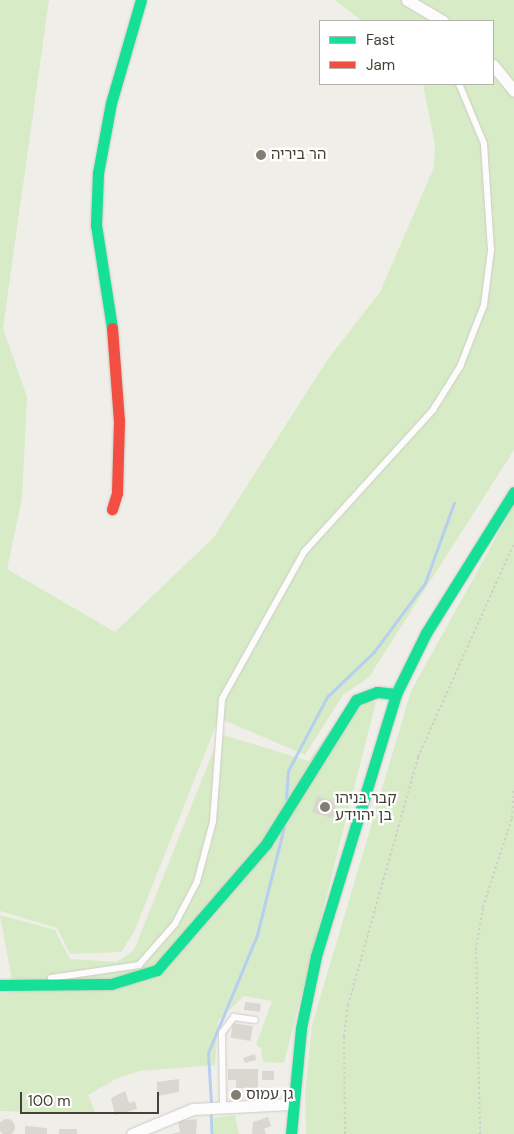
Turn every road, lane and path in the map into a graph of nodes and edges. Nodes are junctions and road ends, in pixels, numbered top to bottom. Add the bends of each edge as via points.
1 (128, 0) edge
2 (407, 0) edge
3 (140, 3) edge
4 (441, 20) edge
5 (494, 65) edge
6 (459, 85) edge
7 (514, 91) edge
8 (514, 492) edge
9 (112, 509) dead end
10 (514, 543) edge
11 (396, 694) junction
12 (514, 789) edge
13 (41, 981) junction
14 (0, 985) edge
15 (255, 1020) dead end
16 (290, 1104) junction
17 (223, 1105) junction
18 (132, 1134) edge
19 (290, 1134) edge
20 (345, 1134) edge
21 (480, 1134) edge

1 - 3 lane
2 - 4 street
3 - 9 street via 111,103 98,173 96,225 111,318 119,421 117,493
5 - 7 street
6 - 13 lane via 484,144 491,250 484,305 460,367 433,410 304,552 222,699 213,822 197,882 175,924 139,965
8 - 11 street via 426,634
10 - 20 path via 418,757 348,1005 344,1037
11 - 13 street via 377,692 356,700 266,844 157,970 111,984
11 - 16 street via 316,956
12 - 21 path via 512,818 483,907 476,950
13 - 14 street
15 - 17 lane via 234,1017 222,1033
16 - 17 street
16 - 19 street
17 - 18 street via 180,1112

